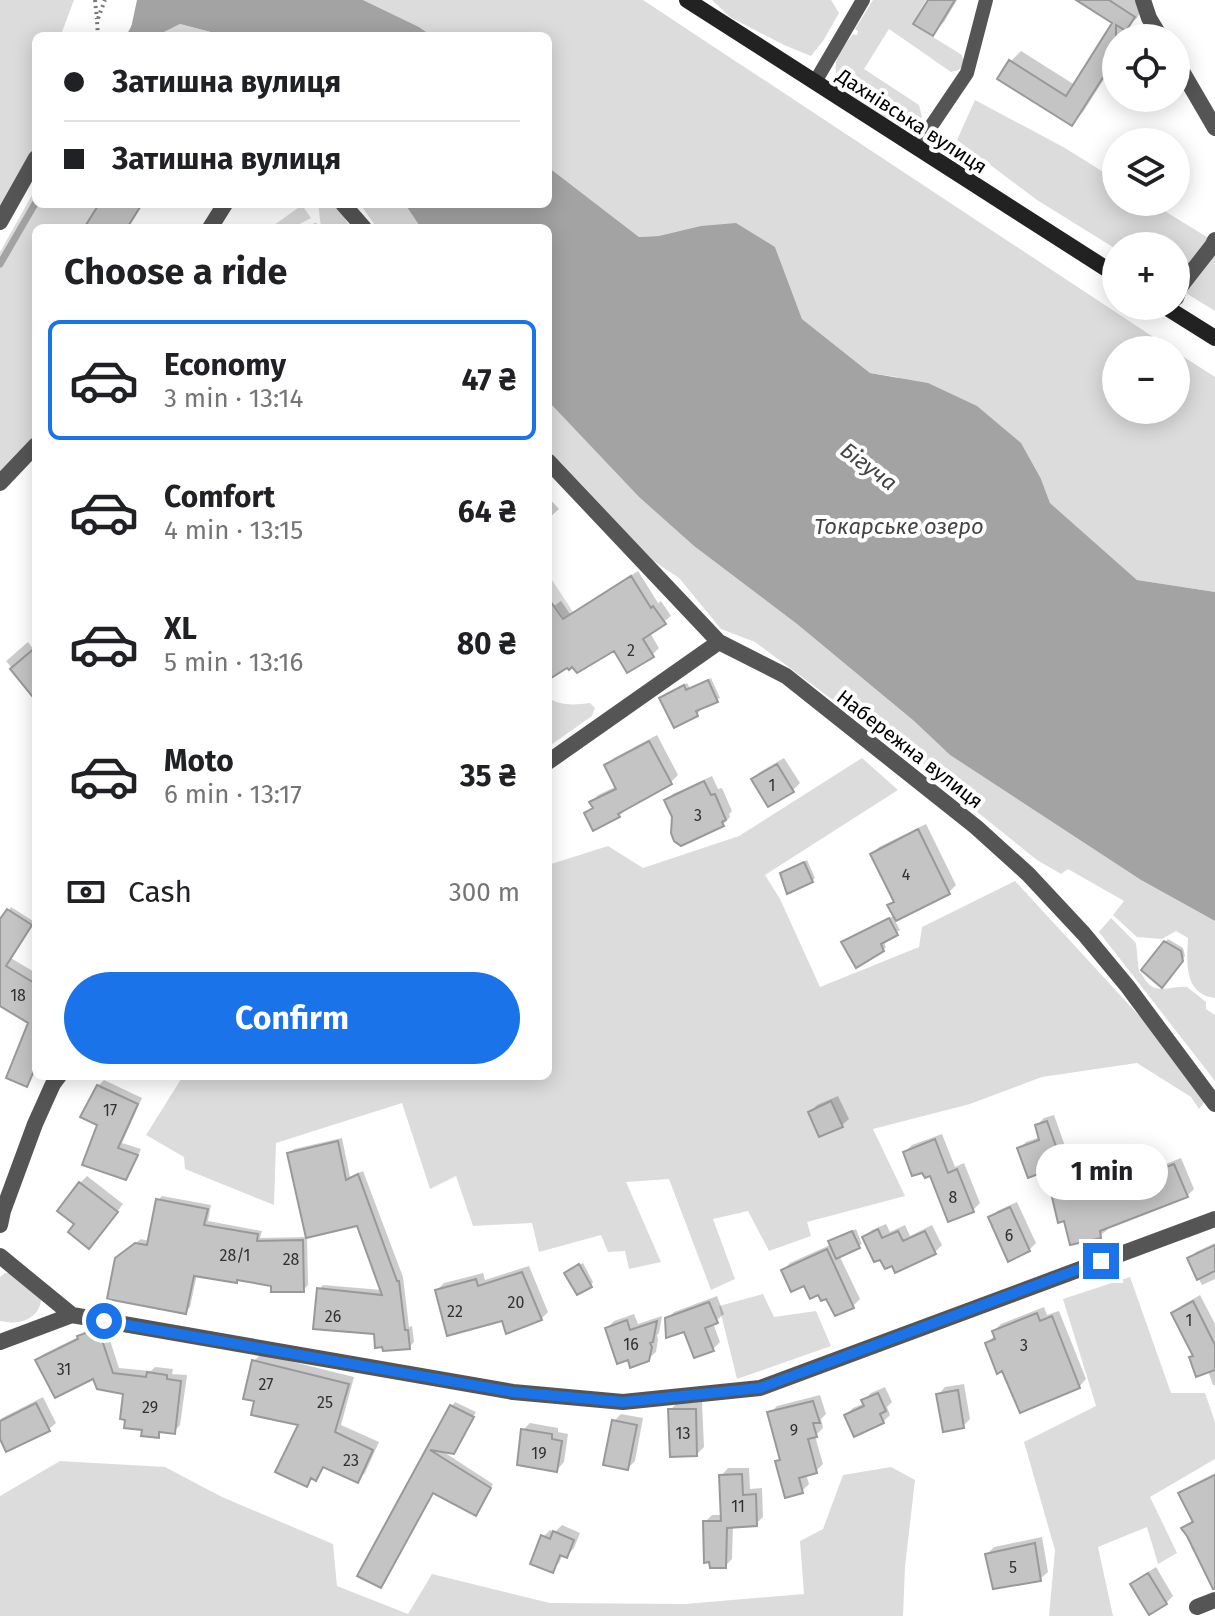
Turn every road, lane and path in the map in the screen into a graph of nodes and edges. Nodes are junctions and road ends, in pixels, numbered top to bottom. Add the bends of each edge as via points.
1 (95, 0) edge
2 (105, 0) edge
3 (687, 0) edge
4 (863, 0) edge
5 (986, 0) edge
6 (1143, 0) edge
7 (97, 21) junction
8 (1153, 24) edge
9 (98, 32) edge
10 (815, 82) junction
11 (1190, 85) edge
12 (1215, 128) edge
13 (917, 147) junction
14 (32, 165) edge
15 (346, 208) edge
16 (0, 222) edge
17 (360, 224) edge
18 (1215, 240) edge
19 (1102, 266) edge
20 (1190, 274) edge
21 (1190, 319) edge
22 (1215, 338) edge
23 (32, 454) edge
24 (552, 465) edge
25 (0, 483) edge
26 (719, 642) junction
27 (552, 759) edge
28 (56, 1080) edge
29 (1215, 1104) edge
30 (1215, 1219) edge
31 (0, 1225) edge
32 (0, 1256) edge
33 (72, 1315) junction
34 (0, 1342) edge
35 (1215, 1600) edge
36 (1197, 1607) dead end

1 - 7 path
2 - 7 path
3 - 10 street, Дахнівська вулиця
4 - 10 lane
5 - 13 lane via 967,73
6 - 8 street
7 - 9 path
10 - 13 street, Дахнівська вулиця
11 - 12 street
13 - 19 street, Дахнівська вулиця
14 - 16 street
15 - 17 street
18 - 20 street
21 - 22 street
23 - 25 street
24 - 26 street, Набережна вулиця
26 - 27 street
26 - 29 street, Набережна вулиця via 786,676 1028,874 1128,987
28 - 31 street
30 - 33 street via 760,1388 623,1402 513,1392
32 - 33 street
33 - 34 street
35 - 36 street

